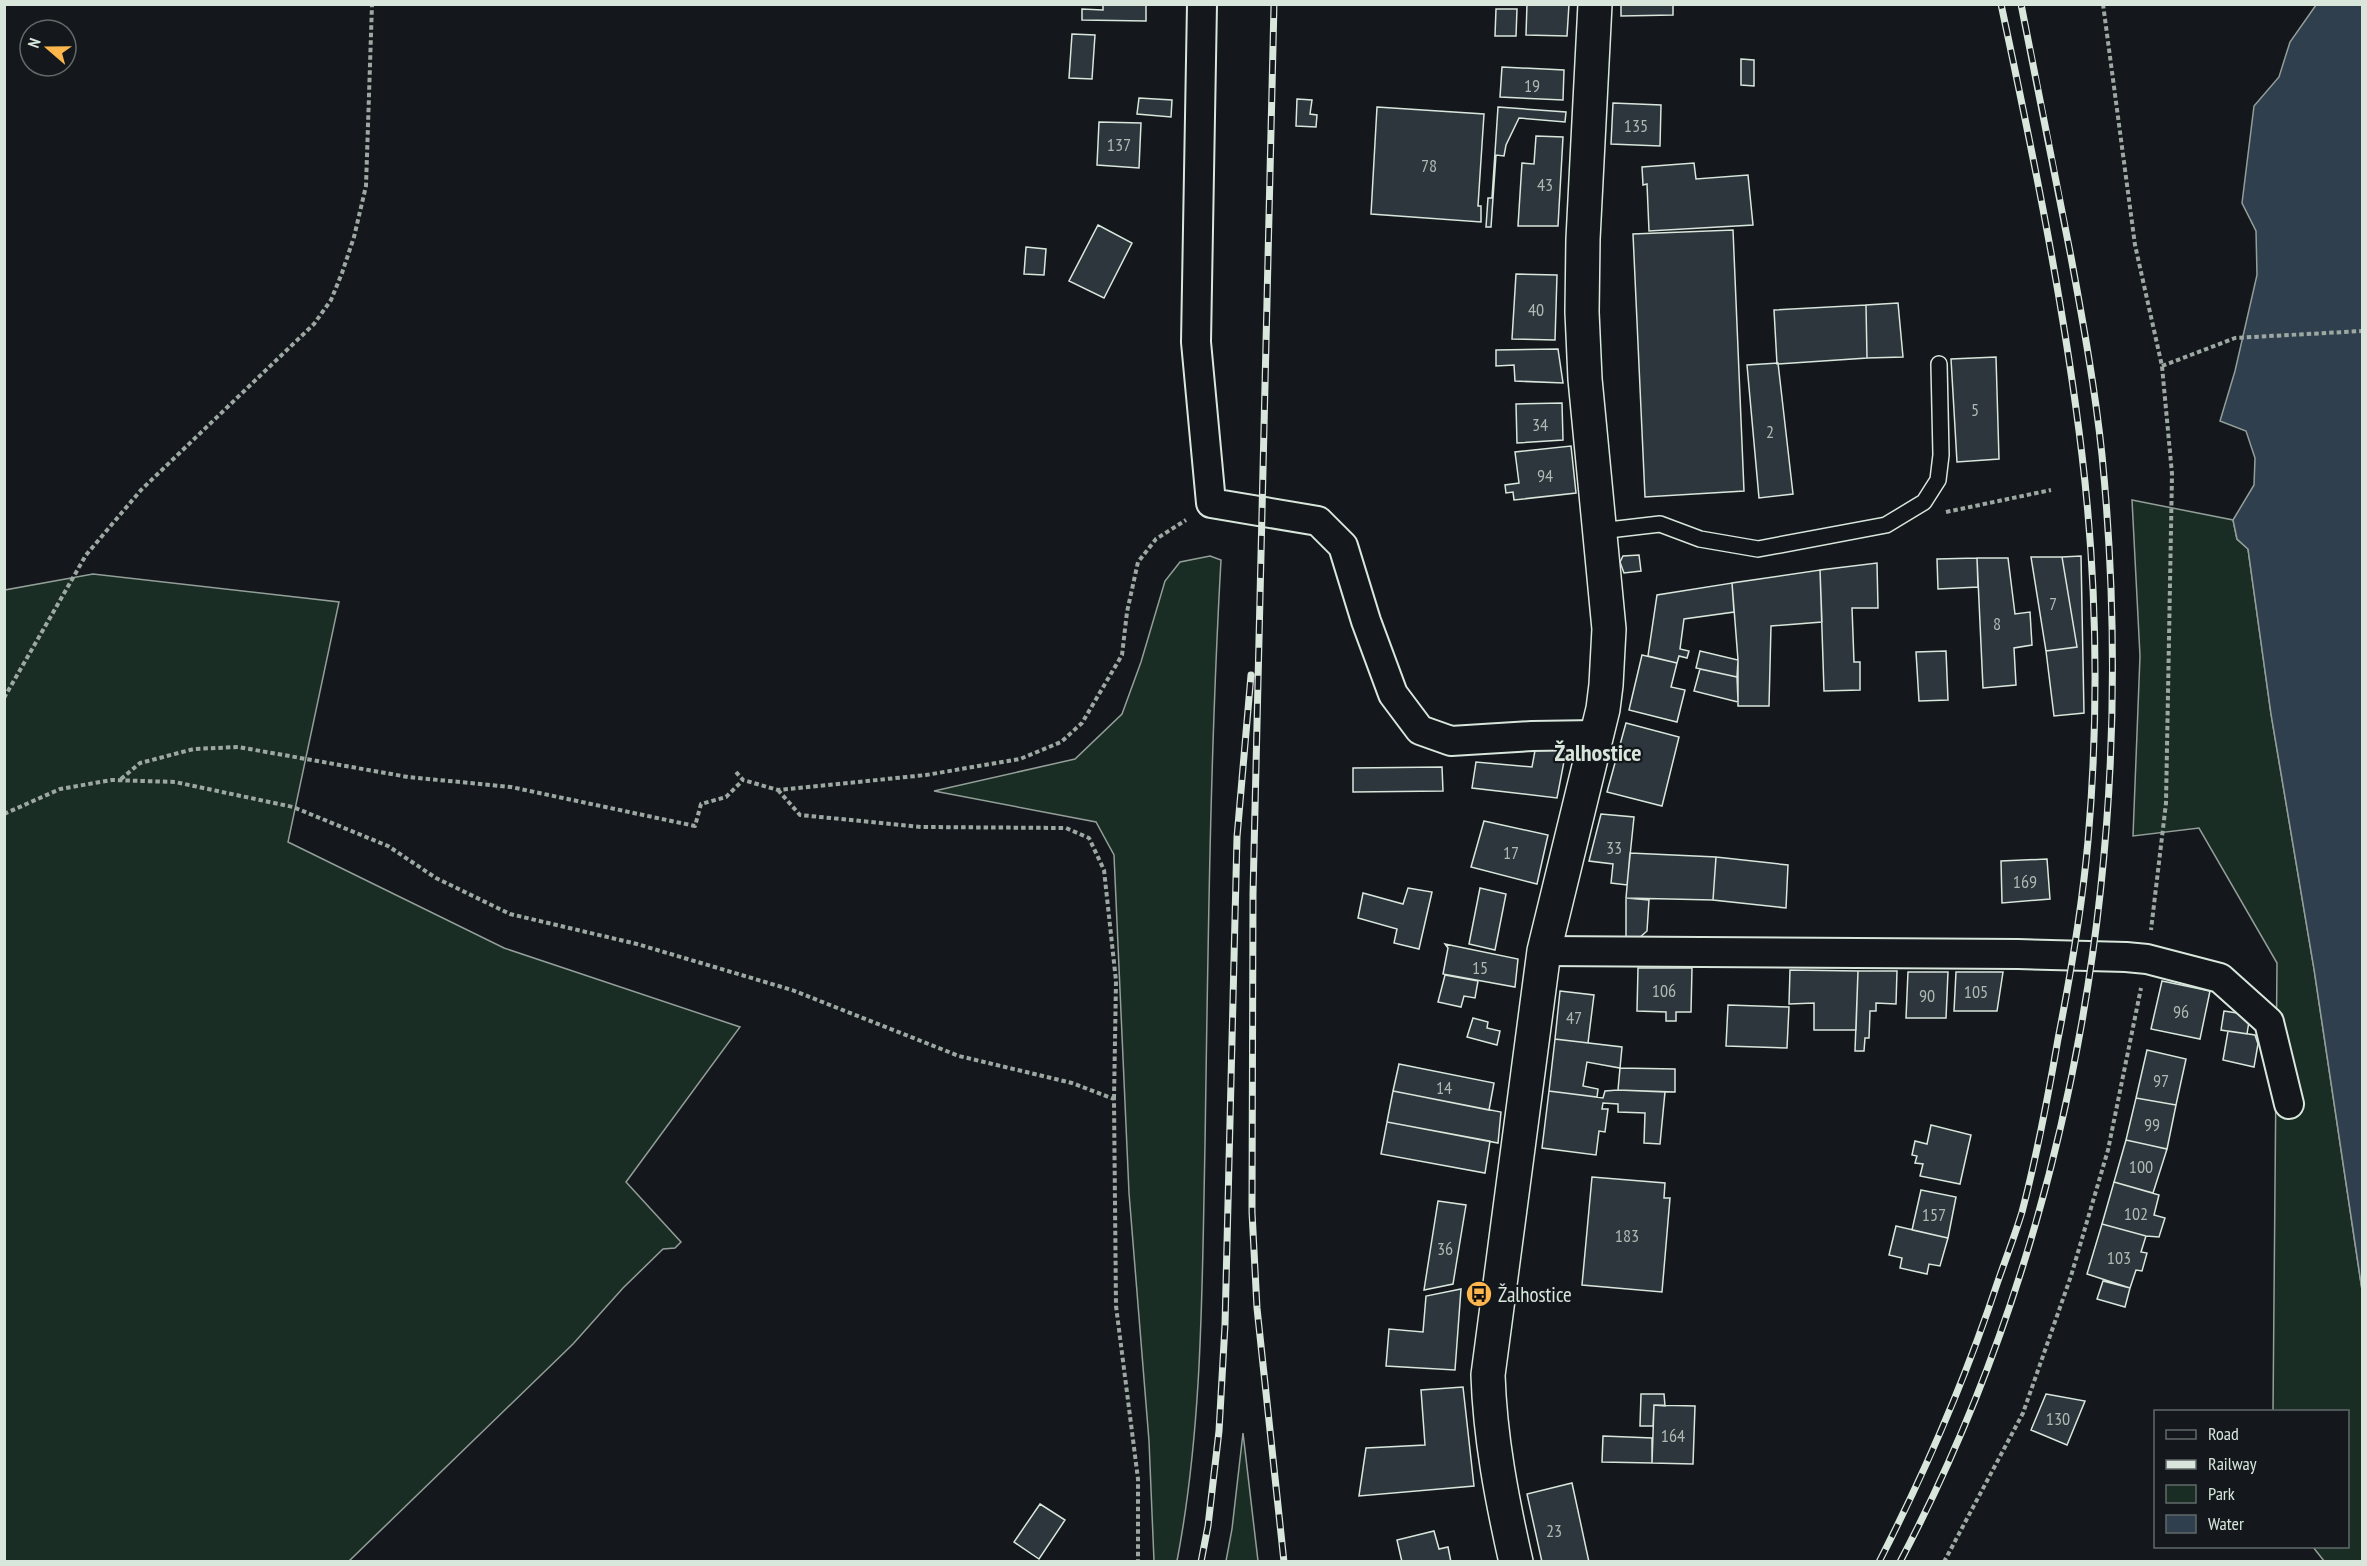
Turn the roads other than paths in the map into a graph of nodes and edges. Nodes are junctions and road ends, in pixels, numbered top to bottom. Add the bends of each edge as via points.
1 (1202, 4) edge
2 (1595, 4) edge
3 (1938, 364) dead end
4 (1600, 531) junction
5 (1596, 735) junction
6 (1544, 951) junction
7 (2289, 1104) dead end
8 (1516, 1562) edge

1 - 5 street via 1196,342 1211,503 1318,521 1343,546 1393,694 1420,730 1451,741
2 - 4 main road via 1582,312
3 - 4 lane via 1938,480 1924,502 1886,525 1758,549 1700,539 1660,524
4 - 5 main road via 1609,629 1606,685
5 - 6 main road
6 - 7 street via 2018,954 2147,960 2220,978 2269,1022
6 - 8 main road via 1488,1375 1495,1452

